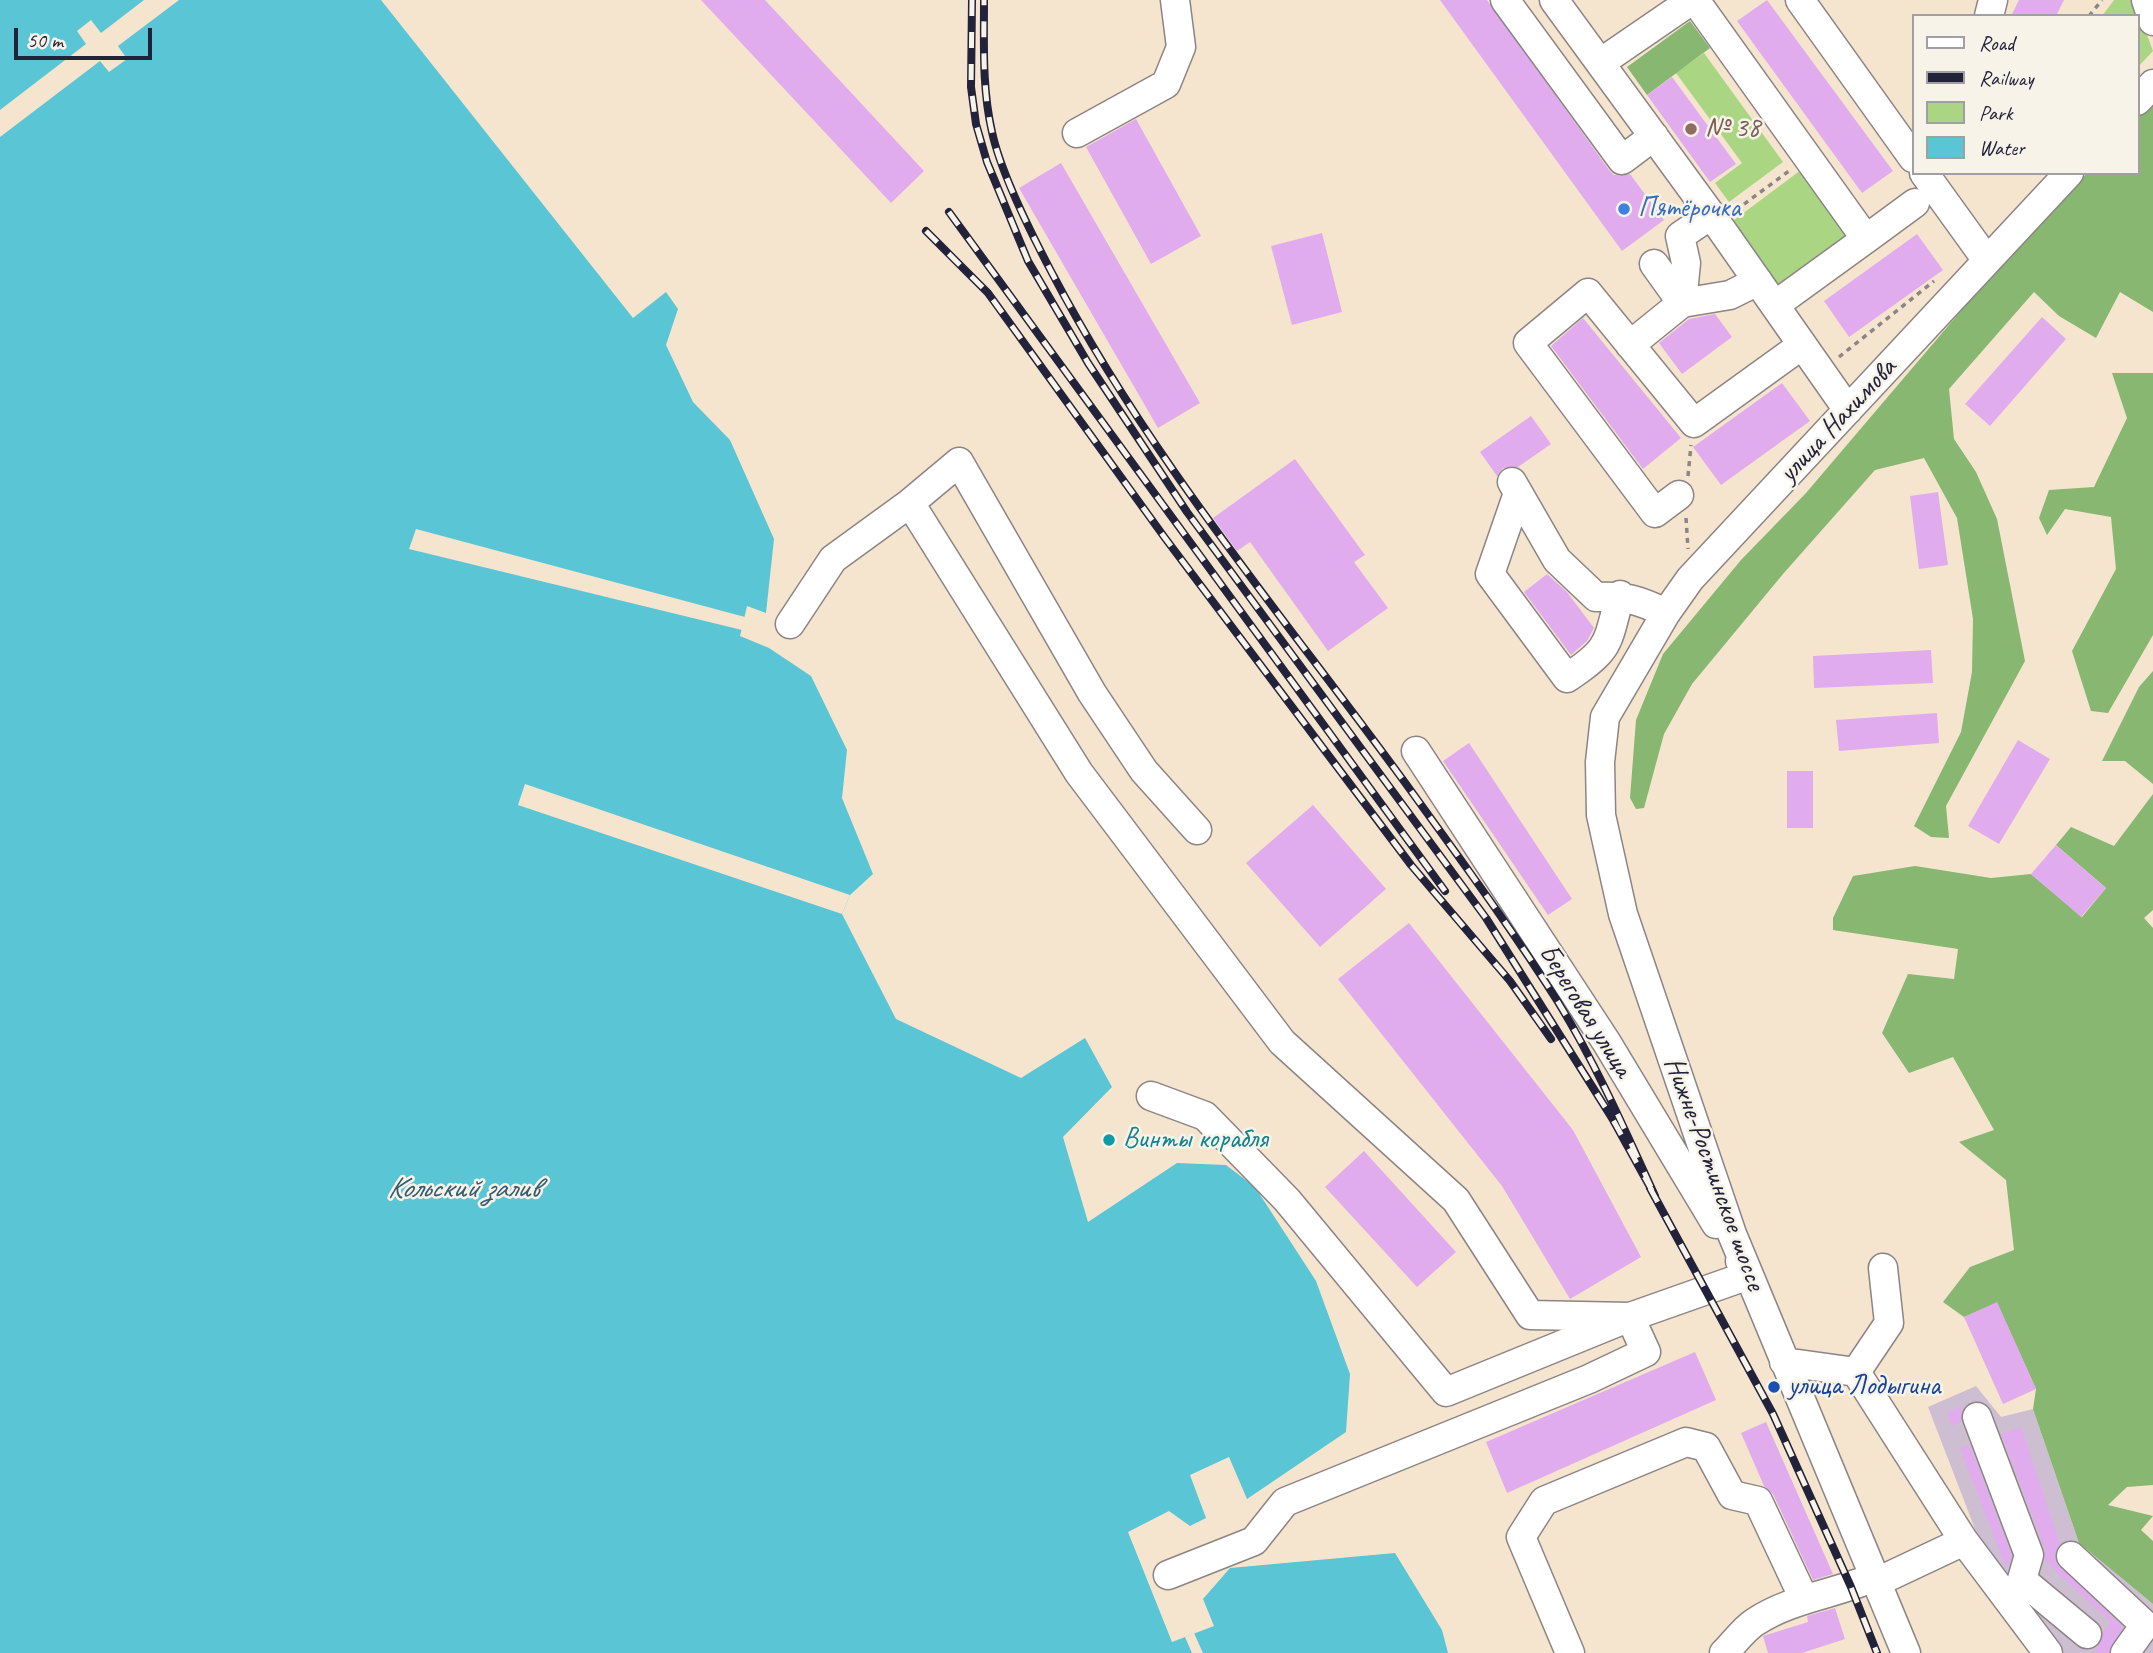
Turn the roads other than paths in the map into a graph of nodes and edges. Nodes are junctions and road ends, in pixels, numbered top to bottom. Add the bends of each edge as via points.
1 (1175, 0) edge
2 (1505, 0) edge
3 (1554, 0) edge
4 (1693, 0) edge
5 (2146, 0) edge
6 (1803, 1) edge
7 (2153, 21) edge
8 (1603, 68) junction
9 (2153, 84) edge
10 (1575, 95) junction
11 (2139, 99) edge
12 (1077, 134) dead end
13 (1654, 136) junction
14 (1912, 156) edge
15 (1925, 175) edge
16 (2067, 175) edge
17 (1915, 203) dead end
18 (1714, 219) junction
19 (1866, 239) junction
20 (1986, 259) junction
21 (1654, 264) dead end
22 (1758, 281) junction
23 (1682, 303) junction
24 (1774, 305) junction
25 (1630, 345) junction
26 (1802, 345) junction
27 (1848, 410) junction
28 (1684, 496) road end
29 (910, 503) junction
30 (1620, 595) junction
31 (1666, 613) junction
32 (790, 624) dead end
33 (1625, 682) joint
34 (1416, 751) dead end
35 (1197, 830) dead end
36 (1152, 1096) dead end
37 (1883, 1268) dead end
38 (1749, 1275) junction
39 (1630, 1317) junction
40 (1784, 1362) junction
41 (1856, 1372) junction
42 (1978, 1417) dead end
43 (1964, 1541) junction
44 (2071, 1556) dead end
45 (1168, 1575) dead end
46 (1875, 1580) junction
47 (2018, 1594) junction
48 (1804, 1600) junction
49 (2087, 1634) dead end
50 (1570, 1653) edge
51 (1724, 1653) edge
52 (1906, 1653) edge
53 (2048, 1653) edge
54 (2125, 1653) edge

1 - 12 street via 1181,47 1167,84
2 - 10 street
3 - 8 street
4 - 8 street
4 - 19 street
5 - 7 street
6 - 14 street
8 - 10 street
8 - 13 street
9 - 11 street
10 - 13 street via 1622,160
13 - 18 street
15 - 20 street
16 - 20 street, улица Нахимова
17 - 19 street
18 - 22 street
18 - 23 street via 1680,236 1686,263
19 - 24 street
20 - 27 street, улица Нахимова
21 - 23 street
22 - 23 street via 1730,295
22 - 24 street
23 - 25 street
24 - 26 street
25 - 26 street via 1694,423
25 - 28 street via 1588,293 1528,343 1655,513
26 - 27 street
27 - 31 street, улица Нахимова via 1690,579
29 - 32 street via 833,559
29 - 35 street via 959,462 1092,693 1144,771
29 - 39 street via 1079,773 1282,1042 1456,1200 1530,1315
30 - 30 street via 1596,597 1558,560 1513,484 1490,574 1567,678 1597,659 1607,644
30 - 31 street
31 - 33 street, улица Нахимова
33 - 38 street, Нижне-Ростинское шоссе via 1605,717 1601,815 1623,915 1701,1149
34 - 38 street, Береговая улица via 1607,1044
36 - 39 street via 1205,1116 1287,1200 1446,1392
37 - 41 street via 1889,1323
38 - 39 street
38 - 40 street, Нижне-Ростинское шоссе
39 - 45 street via 1646,1352 1285,1502 1254,1541
40 - 41 street
40 - 46 street, Нижне-Ростинское шоссе
41 - 43 street
42 - 47 street via 2029,1555
43 - 46 street
43 - 47 street
44 - 54 street via 2145,1625
46 - 48 street
46 - 52 street, Нижне-Ростинское шоссе
47 - 49 street
47 - 53 street
48 - 50 street via 1758,1501 1732,1495 1706,1447 1686,1442 1544,1501 1521,1537
48 - 51 street via 1755,1622

